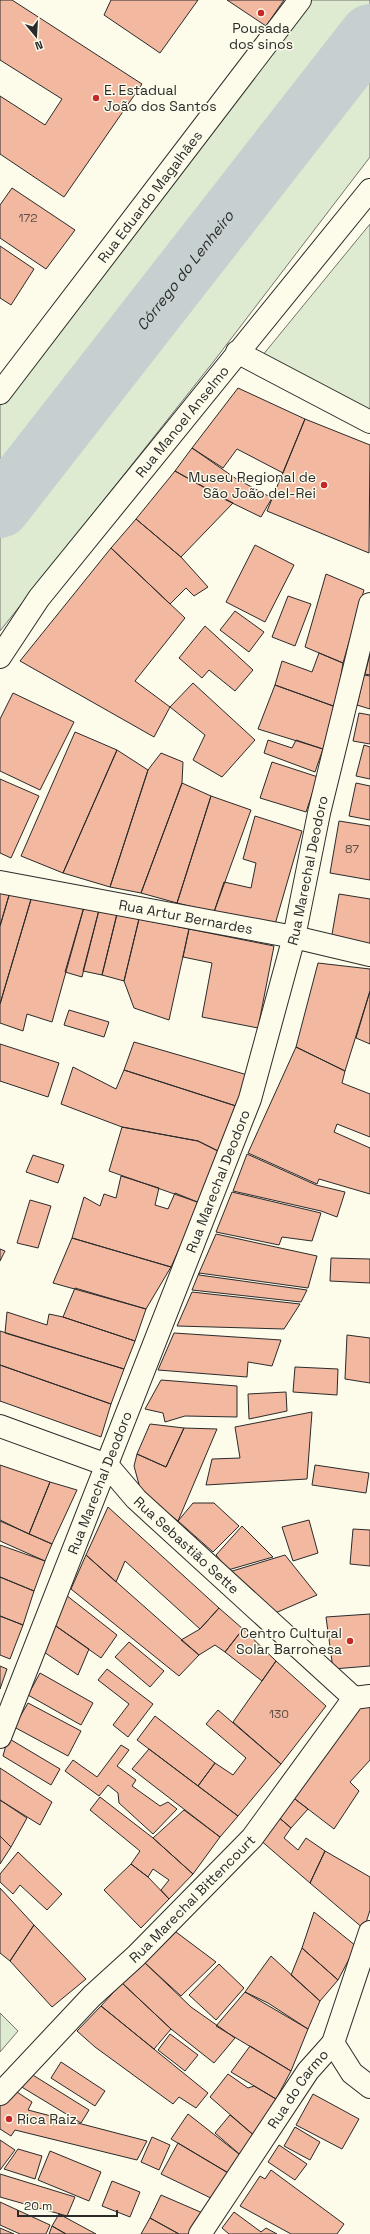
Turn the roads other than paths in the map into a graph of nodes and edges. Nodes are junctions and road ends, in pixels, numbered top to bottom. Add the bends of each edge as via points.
1 (300, 0) edge
2 (370, 190) edge
3 (237, 352) junction
4 (0, 393) edge
5 (370, 422) edge
6 (370, 604) edge
7 (0, 657) edge
8 (0, 882) edge
9 (294, 937) junction
10 (370, 955) edge
11 (0, 1426) edge
12 (107, 1465) junction
13 (362, 1697) edge
14 (0, 1737) edge
15 (370, 1932) edge
16 (333, 2043) junction
17 (370, 2087) edge
18 (0, 2094) edge
19 (200, 2234) edge

1 - 4 main road, Rua Eduardo Magalhães
2 - 3 main road, Rua Manoel Anselmo
3 - 5 main road
3 - 7 main road, Rua Manoel Anselmo via 39,598
6 - 9 main road, Rua Marechal Deodoro via 319,813
8 - 9 main road, Rua Artur Bernardes
9 - 10 main road, Rua Artur Bernardes
9 - 12 main road, Rua Marechal Deodoro via 250,1099
11 - 12 main road, Rua Sebastião Sette
12 - 13 main road, Rua Sebastião Sette via 136,1499
12 - 14 main road, Rua Marechal Deodoro
13 - 18 main road, Rua Marechal Bittencourt via 252,1838 136,1956 92,1996
15 - 16 main road, Rua do Carmo
16 - 17 main road via 352,2073
16 - 19 main road, Rua do Carmo via 308,2072

